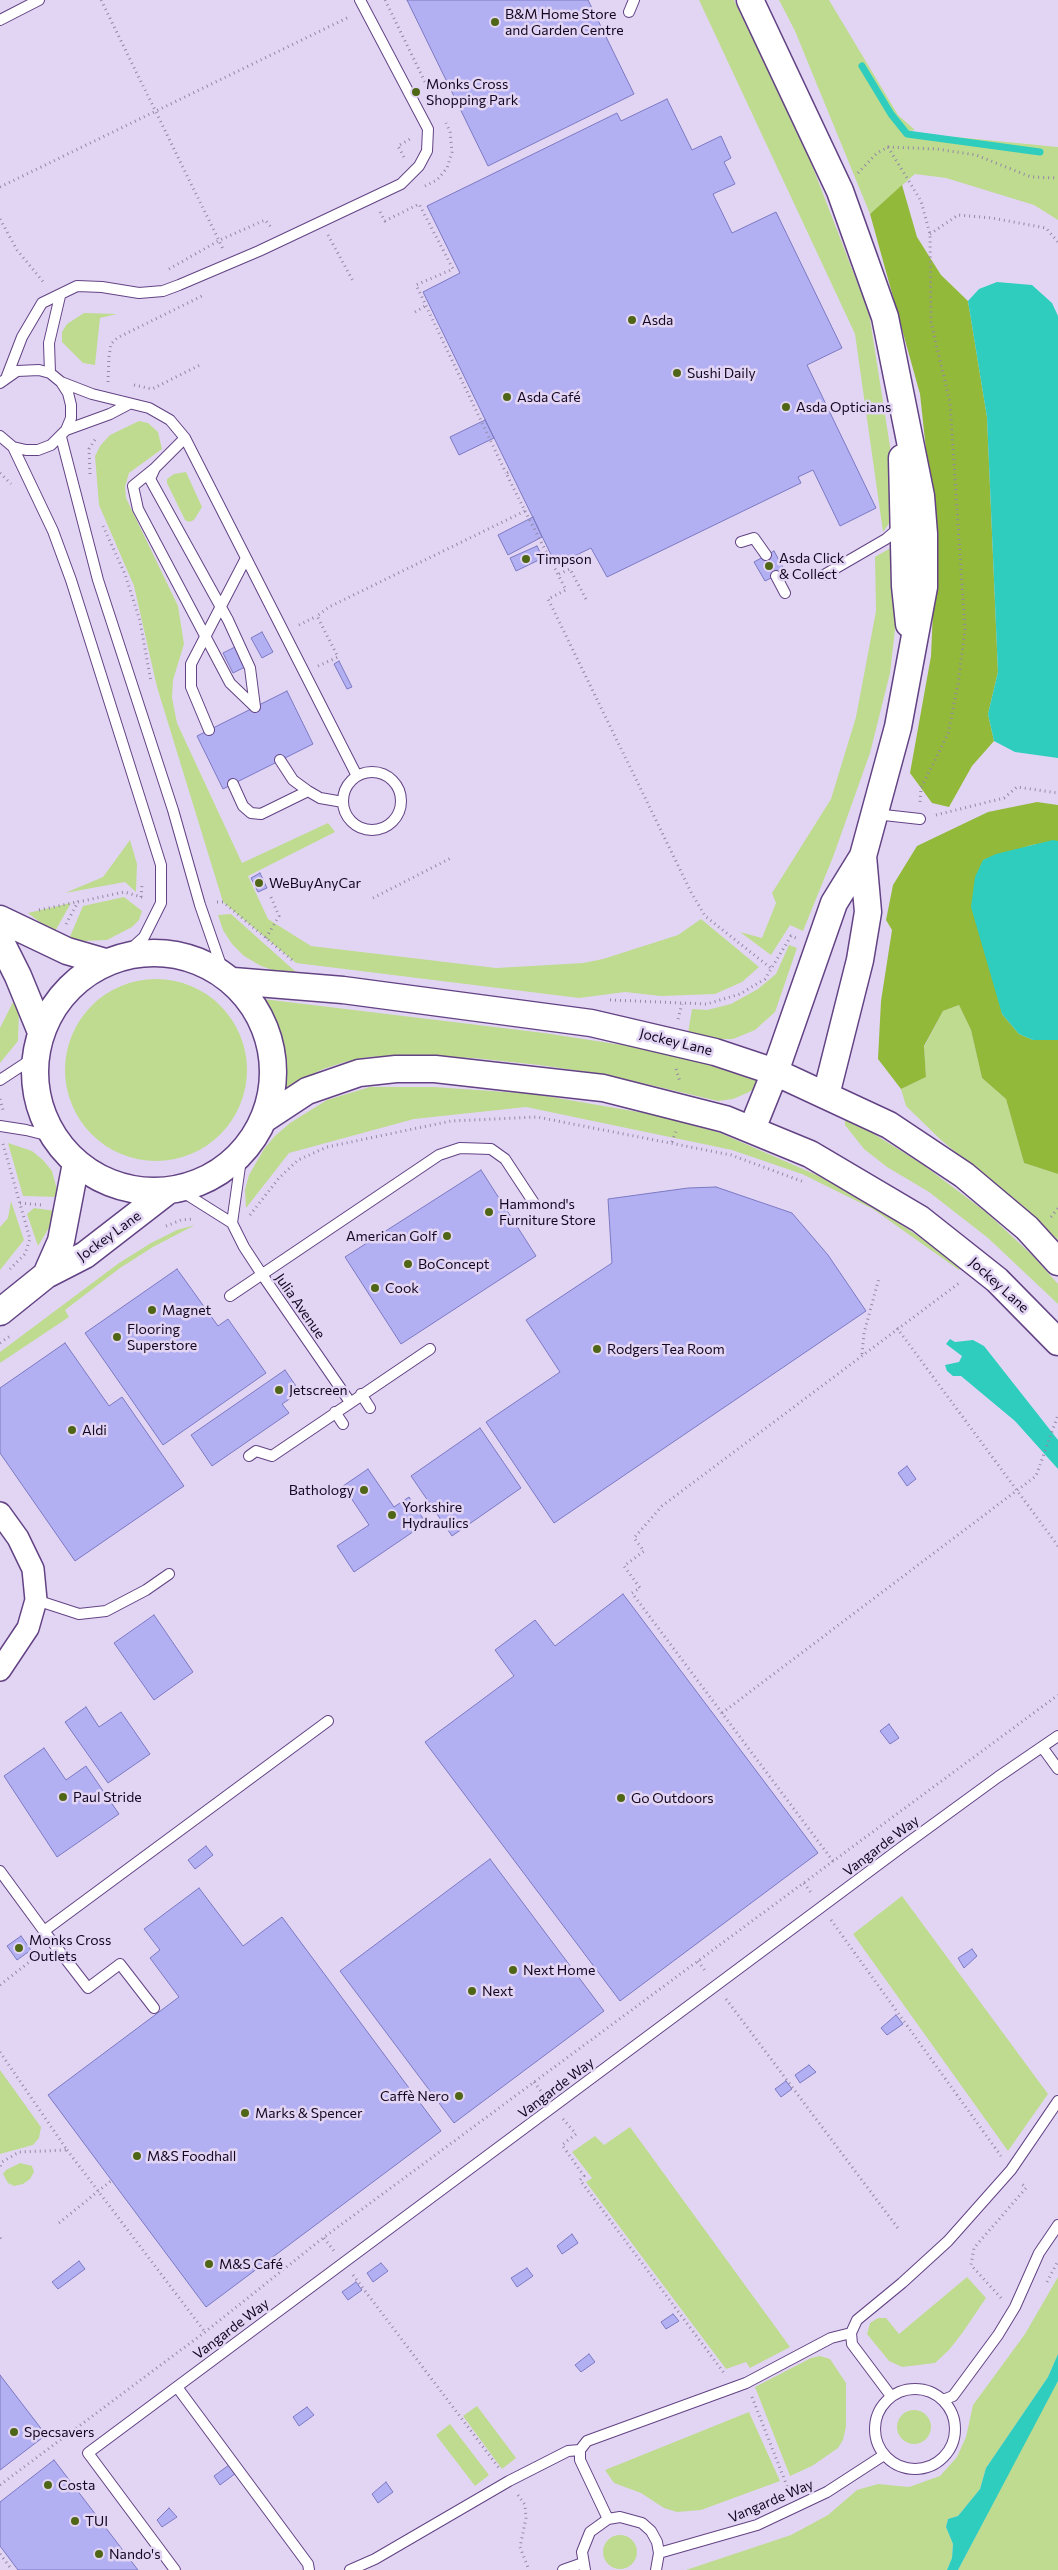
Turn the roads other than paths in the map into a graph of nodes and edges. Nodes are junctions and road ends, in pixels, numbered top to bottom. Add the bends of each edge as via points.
1 (39, 0) edge
2 (634, 0) edge
3 (750, 0) edge
4 (363, 5) edge
5 (628, 12) dead end
6 (0, 20) edge
7 (60, 296) junction
8 (50, 374) junction
9 (4, 380) edge
10 (61, 382) junction
11 (128, 404) junction
12 (904, 405) junction
13 (63, 434) junction
14 (0, 436) edge
15 (185, 438) junction
16 (13, 447) junction
17 (155, 468) junction
18 (903, 524) junction
19 (741, 542) dead end
20 (766, 555) dead end
21 (246, 558) junction
22 (827, 572) dead end
23 (776, 576) dead end
24 (785, 594) dead end
25 (220, 606) junction
26 (205, 635) junction
27 (912, 651) junction
28 (209, 730) dead end
29 (280, 760) dead end
30 (357, 776) junction
31 (233, 784) dead end
32 (308, 792) junction
33 (343, 802) junction
34 (874, 814) junction
35 (920, 819) road end
36 (863, 856) junction
37 (0, 919) edge
38 (0, 940) edge
39 (114, 959) junction
40 (228, 978) junction
41 (38, 1044) junction
42 (775, 1072) junction
43 (0, 1080) edge
44 (826, 1095) junction
45 (263, 1120) junction
46 (0, 1126) edge
47 (752, 1129) junction
48 (54, 1137) junction
49 (242, 1152) junction
50 (76, 1163) junction
51 (173, 1190) junction
52 (534, 1203) dead end
53 (234, 1226) junction
54 (1058, 1262) edge
55 (46, 1275) junction
56 (263, 1276) junction
57 (230, 1296) dead end
58 (8, 1321) edge
59 (1058, 1342) edge
60 (430, 1349) dead end
61 (361, 1394) junction
62 (350, 1402) junction
63 (370, 1408) dead end
64 (334, 1412) junction
65 (343, 1424) dead end
66 (249, 1456) dead end
67 (0, 1513) edge
68 (169, 1574) dead end
69 (36, 1600) junction
70 (0, 1670) edge
71 (328, 1721) dead end
72 (1058, 1736) edge
73 (1042, 1747) junction
74 (1058, 1770) edge
75 (0, 1871) edge
76 (44, 1931) junction
77 (154, 2008) dead end
78 (1058, 2101) edge
79 (1058, 2225) edge
80 (851, 2333) junction
81 (177, 2387) junction
82 (891, 2396) junction
83 (943, 2400) junction
84 (580, 2450) junction
85 (884, 2455) junction
86 (608, 2519) junction
87 (659, 2553) junction
88 (584, 2566) edge
89 (175, 2570) edge
90 (309, 2570) edge
91 (350, 2570) edge
92 (563, 2570) edge
93 (656, 2570) edge

1 - 6 lane
2 - 5 lane
3 - 12 street via 840,191 885,317
4 - 7 lane via 428,129 427,151 420,166 401,184 259,251 163,291 139,294 77,286
7 - 8 lane via 50,343
7 - 9 lane via 42,303 22,337
8 - 9 lane via 28,368
8 - 10 lane
10 - 11 lane
10 - 13 lane via 71,405 71,418
11 - 13 lane
11 - 15 lane via 149,408 170,420
12 - 18 street
12 - 27 street via 921,496 924,534 924,587
13 - 16 lane via 51,445 38,450
13 - 40 lane via 78,511 100,589
14 - 16 lane
15 - 17 lane
15 - 21 lane
16 - 39 lane via 53,531 71,580 162,865 161,903 144,937
17 - 25 lane via 150,480
17 - 26 lane via 133,486 138,508
18 - 22 lane via 886,539
18 - 27 street via 904,586
19 - 20 lane via 754,538
21 - 25 lane
21 - 30 lane
23 - 24 lane
25 - 26 lane
25 - 26 lane via 250,668 255,707 230,682
26 - 28 lane via 191,664 190,677
27 - 34 street via 898,727
29 - 32 lane via 293,780
30 - 33 lane via 346,787
30 - 33 lane via 375,772 391,780 400,795 398,814 384,826 369,830 348,818
31 - 32 lane via 242,806 251,813 260,814
32 - 33 lane
34 - 35 lane
34 - 36 street
36 - 42 street via 834,903
36 - 44 street via 868,912 860,960
37 - 39 street via 67,951
38 - 41 street via 18,976
39 - 40 street via 167,953 193,958
39 - 41 street via 77,980 55,1003
40 - 42 street, Jockey Lane via 591,1022 672,1041
40 - 45 street via 257,1010 271,1046 273,1083
41 - 43 lane
41 - 48 street via 37,1094 41,1112
42 - 44 street, Jockey Lane
42 - 47 street
44 - 54 street, Jockey Lane via 889,1126 964,1175 1027,1228
45 - 47 street, Jockey Lane via 307,1091 359,1073 435,1069 603,1088
45 - 49 street
46 - 48 lane
47 - 59 street, Jockey Lane via 810,1154 920,1219 997,1280
48 - 50 street
49 - 51 street via 213,1176
49 - 53 lane
50 - 51 street via 97,1177 120,1186 144,1191
50 - 55 street, Jockey Lane via 61,1241
51 - 53 lane, Julia Avenue
51 - 55 street, Jockey Lane via 85,1255
52 - 56 lane via 505,1159 491,1149 460,1148 440,1155
53 - 56 lane, Julia Avenue
55 - 58 street, Jockey Lane
56 - 57 lane
56 - 62 lane, Julia Avenue
60 - 61 lane
61 - 62 lane
61 - 63 lane
62 - 64 lane
64 - 65 lane
64 - 66 lane via 272,1456 256,1451
67 - 69 street via 18,1538 32,1569
68 - 69 lane via 106,1611 79,1614
69 - 70 street via 28,1628
71 - 76 lane
72 - 73 lane, Vangarde Way
73 - 74 lane
73 - 81 lane, Vangarde Way
75 - 76 lane
76 - 77 lane via 88,1988 120,1964
78 - 80 lane via 1011,2170 948,2241 857,2320
79 - 83 lane via 1039,2253 1015,2307 998,2335 953,2396
80 - 82 lane via 852,2344
80 - 84 lane via 831,2338 746,2383 587,2441
81 - 89 lane, Vangarde Way via 88,2453
81 - 90 lane via 308,2564
82 - 83 lane via 918,2388
82 - 85 lane via 882,2405 874,2430
83 - 85 lane via 954,2421 955,2433 952,2444 937,2462 915,2469 898,2465
84 - 86 lane via 580,2460
84 - 91 lane via 568,2451 509,2481 375,2559
85 - 87 lane, Vangarde Way via 827,2492 757,2525
86 - 87 lane via 620,2517 642,2524 651,2531
86 - 88 lane via 590,2532 585,2541
87 - 93 lane
88 - 92 lane

